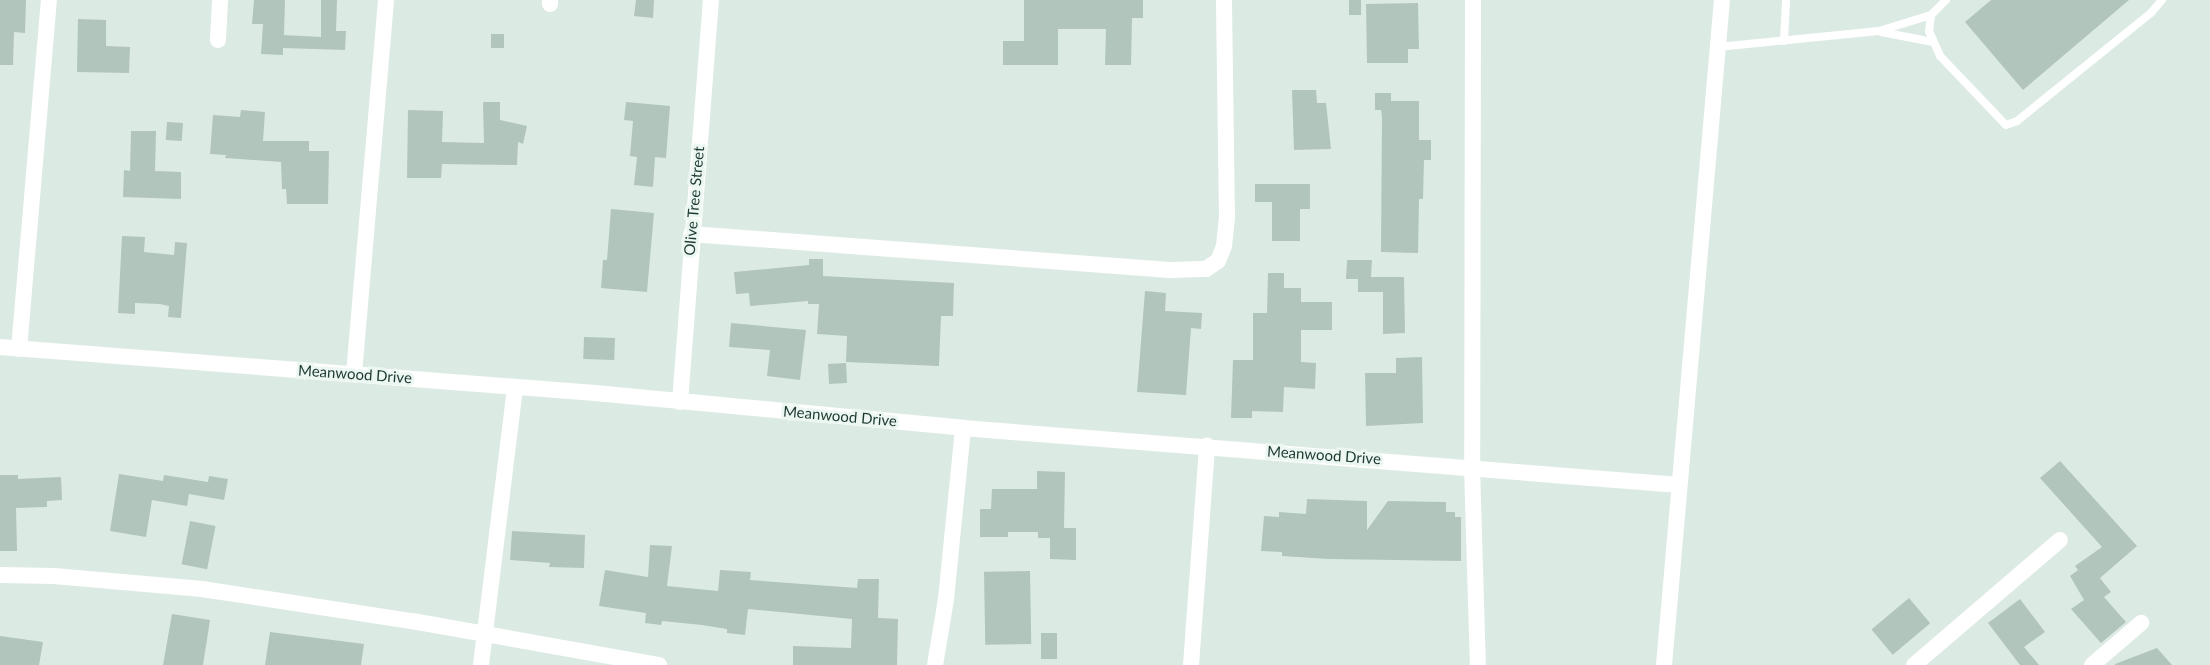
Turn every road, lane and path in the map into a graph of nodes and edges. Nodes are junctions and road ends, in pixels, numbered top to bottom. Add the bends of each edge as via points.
1 (49, 0) edge
2 (220, 0) edge
3 (386, 0) edge
4 (711, 0) edge
5 (1224, 0) edge
6 (1473, 0) edge
7 (1722, 0) edge
8 (1786, 0) edge
9 (1946, 0) edge
10 (2162, 0) edge
11 (1931, 15) junction
12 (1879, 32) junction
13 (218, 40) dead end
14 (1784, 41) junction
15 (1933, 42) junction
16 (1718, 47) junction
17 (691, 234) junction
18 (0, 347) edge
19 (19, 349) junction
20 (354, 374) junction
21 (515, 387) junction
22 (680, 402) junction
23 (963, 428) junction
24 (1207, 447) junction
25 (1472, 467) junction
26 (1679, 485) junction
27 (2060, 540) dead end
28 (0, 576) edge
29 (2141, 623) dead end
30 (485, 634) junction
31 (481, 665) edge
32 (659, 665) edge
33 (935, 665) edge
34 (1191, 665) edge
35 (1478, 665) edge
36 (1664, 665) edge
37 (1914, 665) edge
38 (2092, 665) edge

1 - 19 street
2 - 13 street
3 - 20 street
4 - 17 street, Olive Tree Street
5 - 17 street via 1227,218 1218,261 1206,269 1173,270
6 - 25 street
7 - 16 street
8 - 14 lane
9 - 11 lane
10 - 15 lane via 2017,121 2006,125 1940,56
11 - 12 lane
11 - 15 lane via 1929,32
12 - 14 lane
12 - 15 lane
14 - 16 lane
16 - 26 street
17 - 22 street, Olive Tree Street
18 - 19 street, Meanwood Drive
19 - 20 street, Meanwood Drive
20 - 21 street, Meanwood Drive
21 - 22 street, Meanwood Drive
21 - 30 street
22 - 23 street, Meanwood Drive
23 - 24 street, Meanwood Drive
23 - 33 street via 946,599
24 - 25 street, Meanwood Drive
24 - 34 street
25 - 26 street, Meanwood Drive
25 - 35 street
26 - 36 street
27 - 37 street
28 - 30 street via 54,576 202,589
29 - 38 street
30 - 31 street
30 - 32 street

